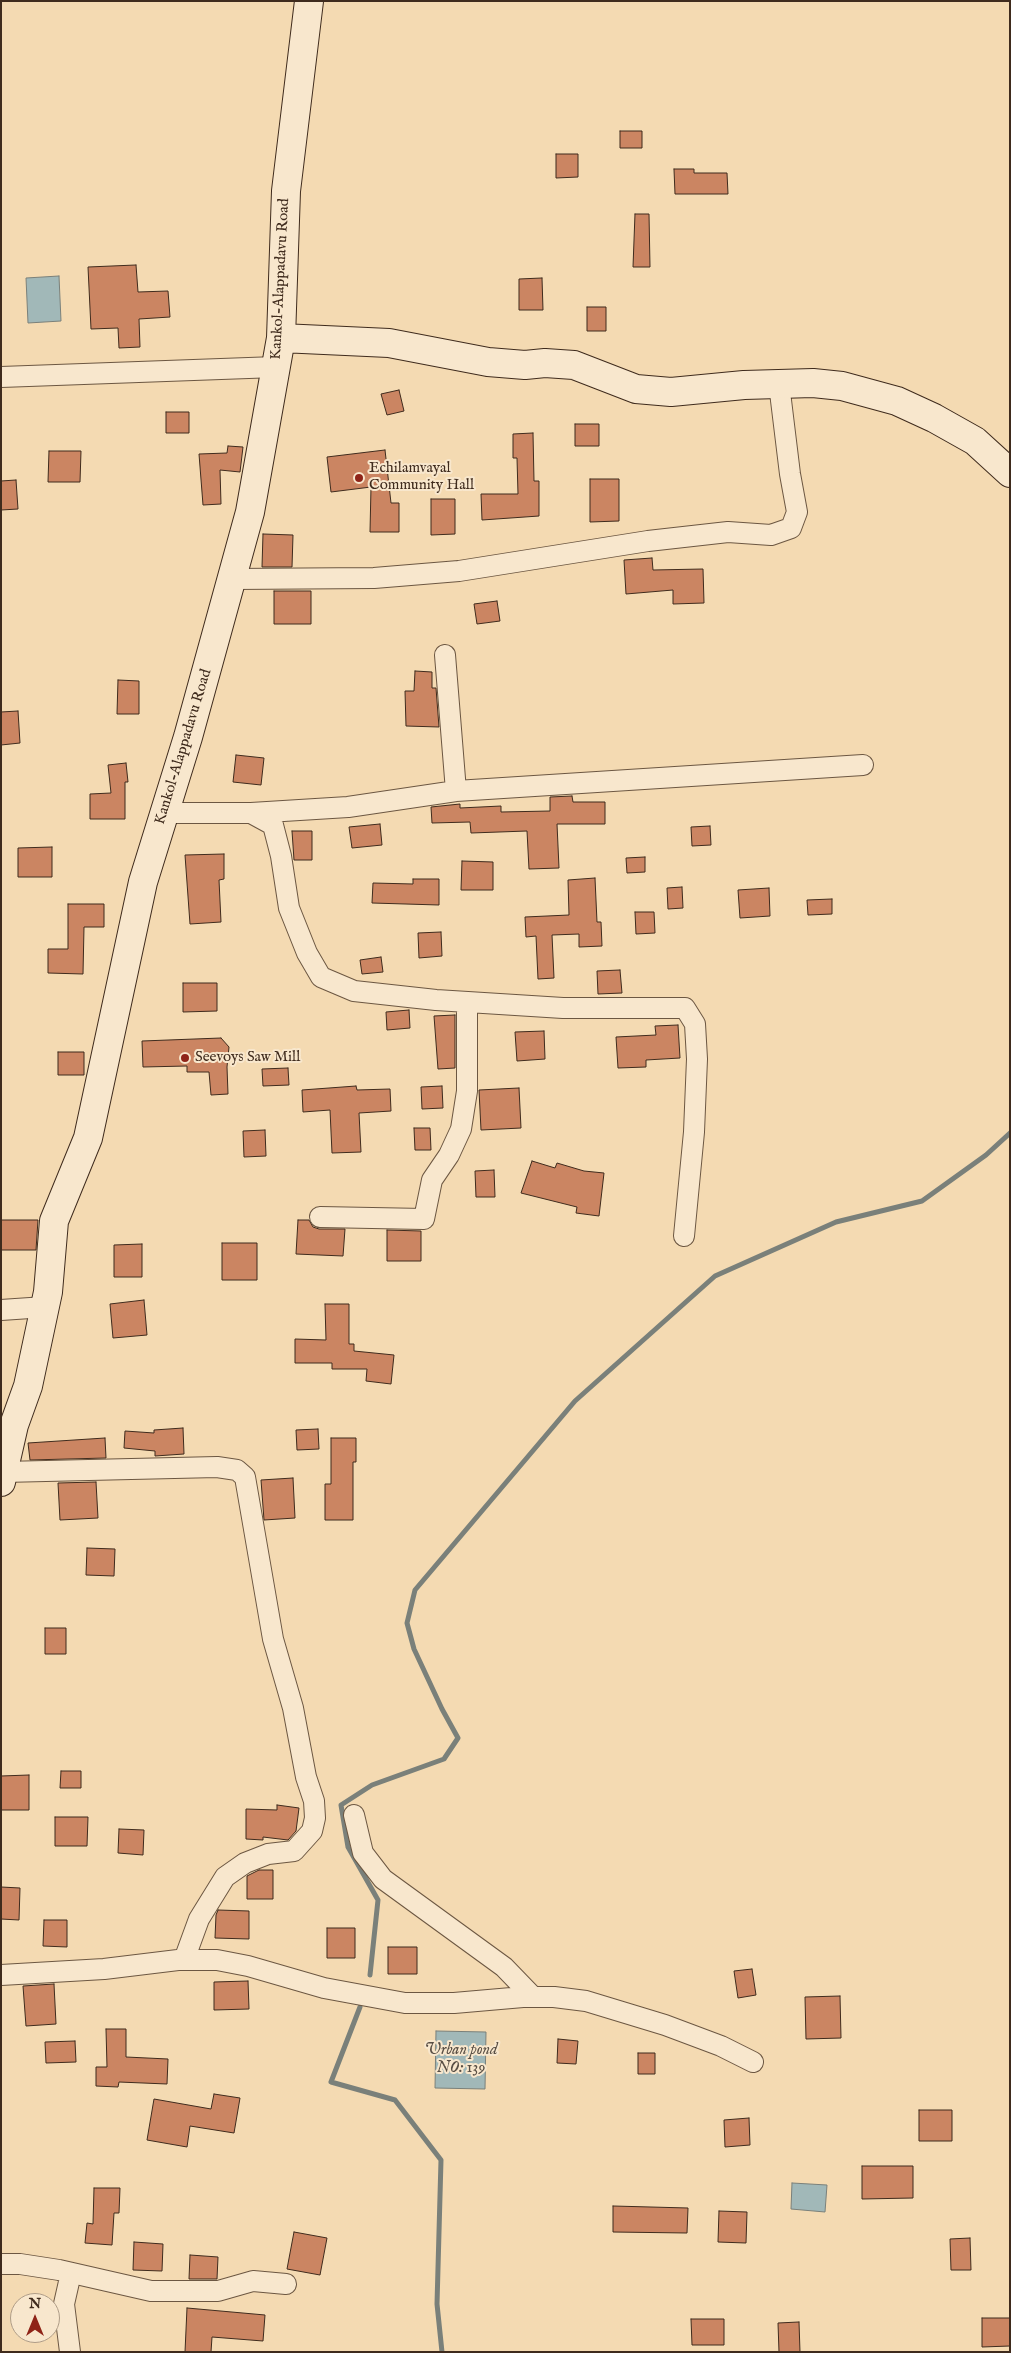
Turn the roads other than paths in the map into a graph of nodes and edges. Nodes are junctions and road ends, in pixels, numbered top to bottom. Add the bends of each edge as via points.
1 (309, 1) edge
2 (281, 338) junction
3 (276, 367) junction
4 (1, 377) edge
5 (779, 384) junction
6 (1010, 473) edge
7 (233, 579) junction
8 (445, 655) dead end
9 (863, 765) dead end
10 (456, 791) junction
11 (165, 813) junction
12 (251, 813) junction
13 (467, 1002) junction
14 (320, 1217) dead end
15 (684, 1236) dead end
16 (45, 1307) junction
17 (1, 1310) edge
18 (2, 1477) edge
19 (354, 1815) dead end
20 (184, 1960) junction
21 (1, 1974) edge
22 (533, 1997) junction
23 (753, 2062) dead end
24 (1, 2264) edge
25 (71, 2273) junction
26 (286, 2284) dead end
27 (70, 2352) edge

1 - 2 main road, Kankol-Alappadavu Road via 286,192
2 - 3 main road, Kankol-Alappadavu Road
2 - 5 main road via 389,343 488,362 574,365 636,389 671,392
3 - 4 street
3 - 7 main road, Kankol-Alappadavu Road via 250,512
5 - 6 main road via 813,382 842,386 897,401 975,441
5 - 7 street via 797,512 791,528 772,535 728,532 648,541 459,571 374,578
7 - 11 main road, Kankol-Alappadavu Road
8 - 10 street
9 - 10 street
10 - 12 street via 348,807
11 - 12 street
11 - 16 main road, Kankol-Alappadavu Road via 143,882 88,1138 54,1222
12 - 13 street via 273,825 289,908 307,953 321,977 354,991
13 - 14 street via 467,1091 461,1129 432,1180 424,1219
13 - 15 street via 563,1008 685,1008 695,1024 697,1059
16 - 17 street
16 - 18 main road, Kankol-Alappadavu Road via 28,1386 14,1425
18 - 20 street via 217,1467 237,1470 245,1477 273,1639 293,1708 316,1818 312,1831 294,1850 268,1854 225,1876 199,1919
19 - 22 street via 363,1853 384,1879 504,1967
20 - 21 street via 104,1969
20 - 22 street via 217,1960 248,1966 324,1988 404,2003
22 - 23 street via 595,2004 721,2046
24 - 25 street
25 - 26 street via 151,2291 218,2290 253,2281
25 - 27 street via 64,2304

